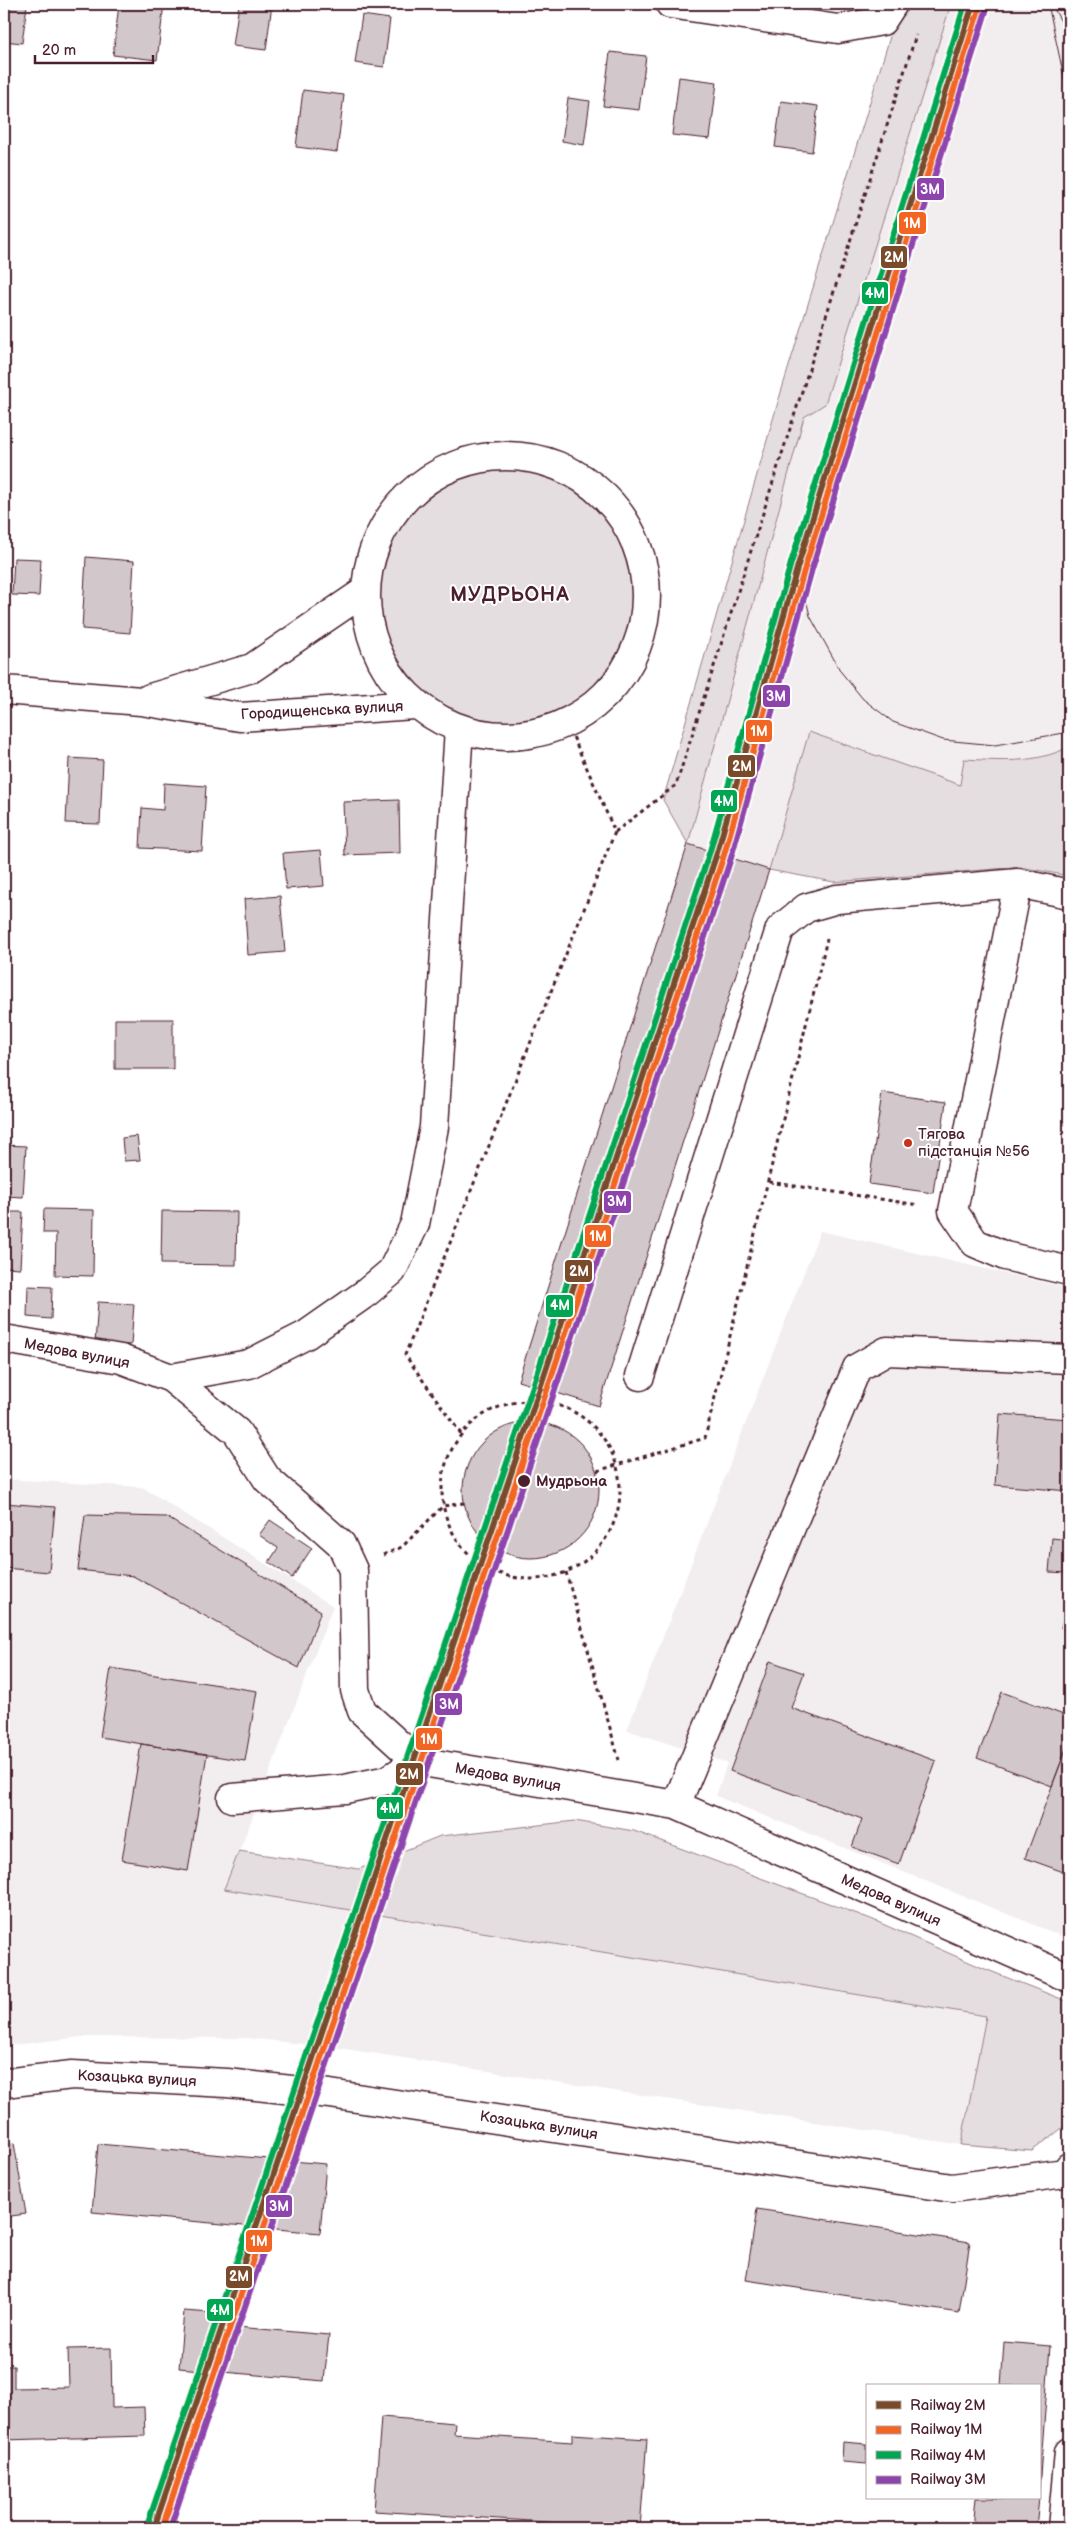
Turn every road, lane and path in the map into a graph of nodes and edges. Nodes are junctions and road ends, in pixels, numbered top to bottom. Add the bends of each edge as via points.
1 (670, 4) edge
2 (893, 4) edge
3 (917, 32) dead end
4 (365, 591) junction
5 (4, 690) edge
6 (141, 701) junction
7 (414, 705) junction
8 (567, 723) junction
9 (458, 728) junction
10 (615, 832) junction
11 (1018, 883) junction
12 (1069, 894) edge
13 (837, 899) junction
14 (769, 1182) junction
15 (953, 1210) junction
16 (1069, 1271) edge
17 (4, 1339) edge
18 (1069, 1359) edge
19 (640, 1376) dead end
20 (171, 1378) junction
21 (461, 1434) junction
22 (617, 1465) junction
23 (597, 1471) dead end
24 (464, 1503) dead end
25 (443, 1506) junction
26 (377, 1558) dead end
27 (566, 1572) junction
28 (613, 1740) dead end
29 (417, 1761) junction
30 (232, 1798) dead end
31 (676, 1805) junction
32 (1069, 1978) edge
33 (4, 2083) edge
34 (1068, 2176) edge
35 (1069, 2452) edge
36 (1062, 2528) edge

1 - 2 street via 838,29 882,21
3 - 10 path via 676,785
4 - 6 street, Городищенська вулиця via 252,668
4 - 7 street, Городищенська вулиця via 373,642 396,684
4 - 8 street, Городищенська вулиця via 371,555 387,521 410,494 445,470 485,457 506,456 549,463 586,481 616,509 637,546 645,577 645,617 637,647 620,678 597,703
5 - 6 street, Городищенська вулиця
6 - 7 street, Городищенська вулиця via 240,716
7 - 9 street, Городищенська вулиця
8 - 9 street, Городищенська вулиця via 517,736 496,736
8 - 10 path
9 - 20 street via 434,1127 415,1224 392,1271 306,1335 249,1364
10 - 21 path via 405,1355
11 - 12 street
11 - 13 street
11 - 15 street
13 - 14 path
13 - 19 street via 806,908 780,929
14 - 15 path
14 - 22 path via 705,1438
15 - 16 street via 975,1243 1005,1256
17 - 20 street, Медова вулиця via 121,1359
18 - 31 street via 887,1351 857,1368
20 - 29 street, Медова вулиця via 236,1432 267,1479 341,1544 353,1570 355,1690 362,1711
21 - 22 path via 479,1417 500,1406 524,1400 548,1402 570,1410 590,1423 606,1442
21 - 25 path via 444,1468
22 - 23 path
22 - 27 path via 620,1489 617,1514 606,1538 588,1558
24 - 25 path
25 - 26 path via 402,1547
25 - 27 path via 450,1528 462,1547 499,1574 522,1579
27 - 28 path
29 - 30 street via 388,1780 345,1789
29 - 31 street, Медова вулиця
31 - 32 street, Медова вулиця
33 - 34 street, Козацька вулиця via 72,2075 227,2082 330,2094 952,2188
35 - 36 street

